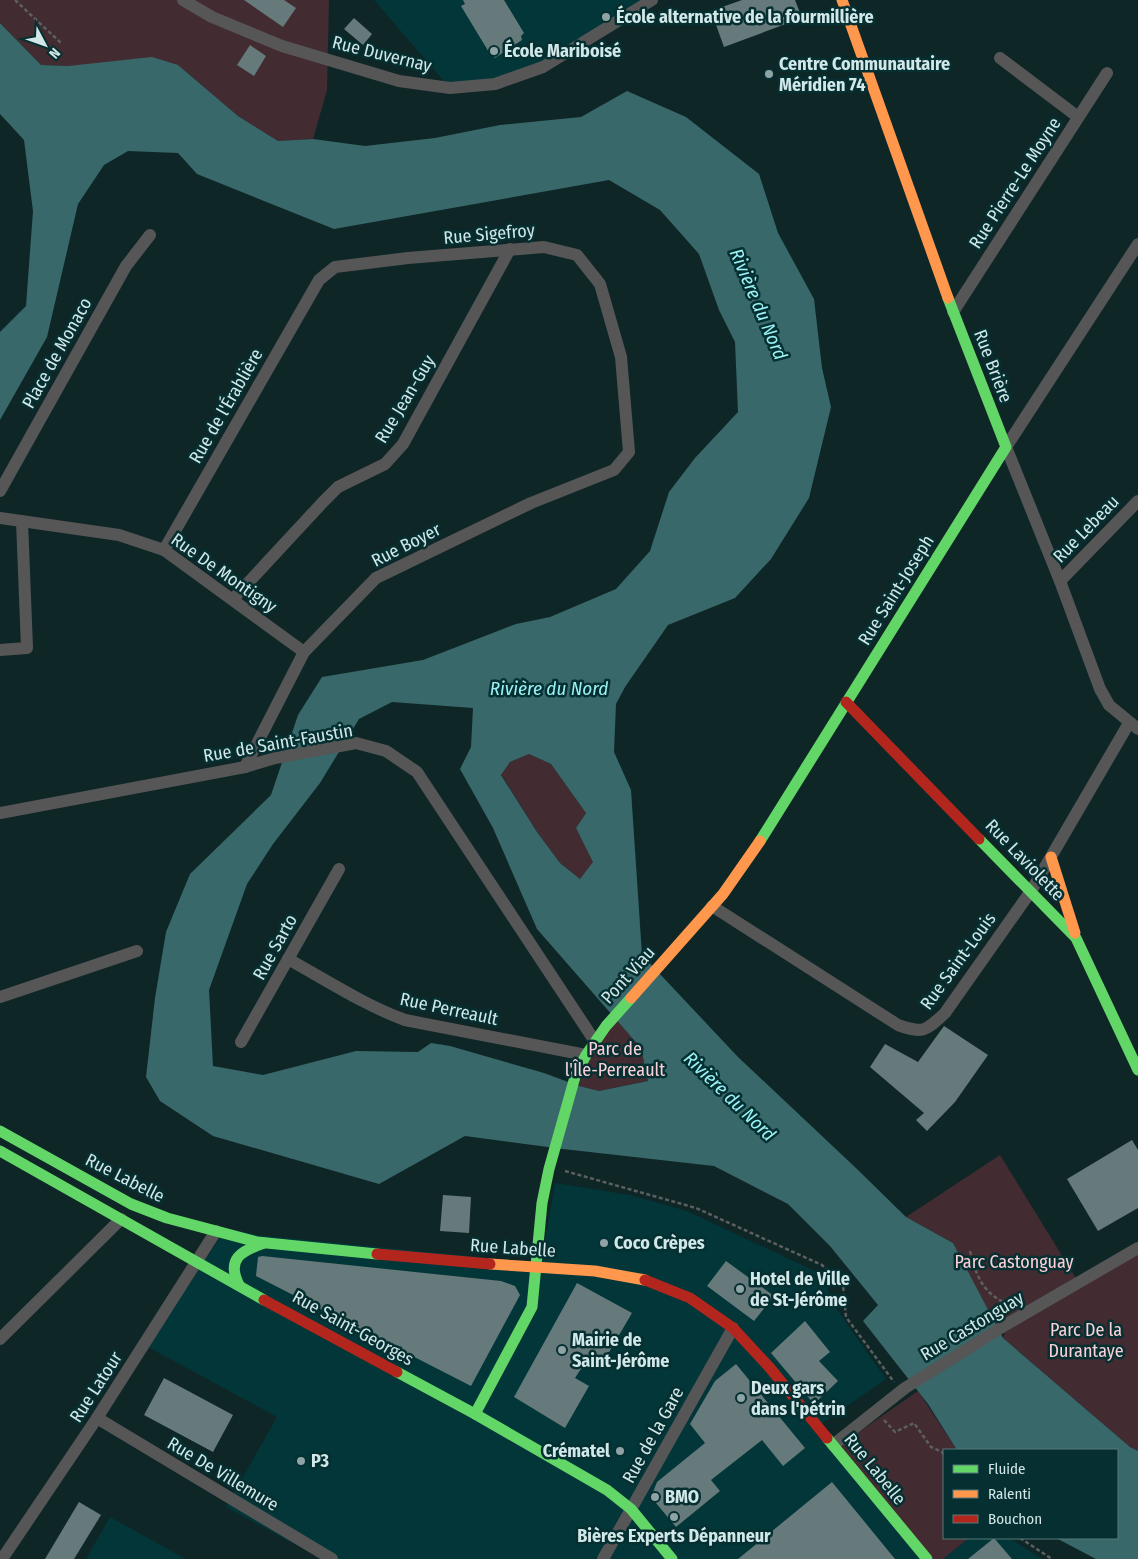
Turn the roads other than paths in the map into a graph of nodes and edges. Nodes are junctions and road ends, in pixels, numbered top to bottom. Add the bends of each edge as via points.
1 (183, 0) edge
2 (652, 0) edge
3 (842, 0) edge
4 (1000, 58) dead end
5 (1106, 73) dead end
6 (1078, 117) junction
7 (150, 235) dead end
8 (1138, 244) edge
9 (510, 249) junction
10 (319, 280) joint
11 (953, 312) junction
12 (1006, 447) junction
13 (629, 452) joint
14 (0, 491) edge
15 (1138, 501) edge
16 (0, 518) edge
17 (22, 521) junction
18 (164, 550) junction
19 (1060, 581) junction
20 (233, 599) junction
21 (0, 650) edge
22 (304, 652) junction
23 (846, 702) junction
24 (1134, 726) edge
25 (245, 767) junction
26 (0, 813) edge
27 (1051, 857) junction
28 (339, 869) dead end
29 (1031, 890) junction
30 (712, 906) junction
31 (1076, 938) junction
32 (675, 948) joint
33 (137, 951) dead end
34 (288, 958) junction
35 (0, 998) edge
36 (594, 1040) junction
37 (241, 1042) dead end
38 (1133, 1049) edge
39 (586, 1055) junction
40 (1138, 1070) edge
41 (0, 1131) edge
42 (3, 1158) edge
43 (121, 1219) junction
44 (216, 1231) junction
45 (264, 1243) junction
46 (1138, 1248) edge
47 (198, 1261) junction
48 (535, 1268) junction
49 (239, 1285) junction
50 (733, 1328) junction
51 (0, 1339) edge
52 (475, 1414) junction
53 (97, 1418) junction
54 (833, 1445) junction
55 (631, 1509) junction
56 (2, 1559) edge
57 (332, 1559) edge
58 (603, 1559) edge
59 (672, 1559) edge
60 (927, 1559) edge

1 - 2 street, Rue Duvernay via 212,17 282,46 399,81 450,88 495,84 543,68
3 - 11 street, Rue Brière
4 - 6 street
5 - 6 street, Rue Pierre-Le Moyne
6 - 11 street, Rue Pierre-Le Moyne
7 - 14 street, Place de Monaco via 126,266
8 - 12 street, Rue Saint-Joseph
9 - 10 street, Rue Sigefroy via 335,267
9 - 13 street, Rue Sigefroy via 544,247 577,255 600,284 621,357
9 - 20 street, Rue Jean-Guy via 403,444 385,464 338,487
10 - 18 street, Rue de l'Érablière
11 - 12 street, Rue Brière
12 - 19 street, Rue Brière
12 - 23 street, Rue Saint-Joseph
13 - 22 street, Rue Boyer via 614,470 531,503 376,578
15 - 19 street, Rue Lebeau
16 - 17 street, Rue De Montigny
17 - 18 street, Rue De Montigny via 119,535
17 - 21 street via 27,648
18 - 20 street, Rue De Montigny
19 - 24 street, Rue Brière via 1108,705
20 - 22 street, Rue De Montigny
22 - 25 street, Rue Boyer
23 - 29 street, Rue Laviolette
23 - 30 street, Rue Saint-Joseph via 748,860
24 - 27 street, Rue Saint-Louis
25 - 26 street, Rue de Saint-Faustin
25 - 36 street, Rue de Saint-Faustin via 356,743 386,751 417,772
27 - 29 street, Rue Saint-Louis
27 - 31 street
28 - 34 street, Rue Sarto
29 - 30 street, Rue Saint-Louis via 945,1013 931,1027 916,1031 898,1025
29 - 31 street, Rue Laviolette
30 - 32 street, Rue Saint-Joseph
31 - 38 street, Rue Laviolette
32 - 36 street, Pont Viau
33 - 35 street
34 - 37 street, Rue Sarto
34 - 39 street, Rue Perreault via 365,1002 404,1020
36 - 39 street
38 - 40 street, Rue Laviolette
39 - 48 street via 575,1077 550,1164
41 - 44 street, Rue Labelle via 131,1204
42 - 43 street, Rue Saint-Georges
43 - 47 street, Rue Saint-Georges
43 - 51 street
44 - 45 street, Rue Labelle
44 - 47 street, Rue Latour
45 - 48 street, Rue Labelle
45 - 49 street via 246,1250 236,1259 233,1274
46 - 54 street, Rue Castonguay via 1020,1316 903,1390
47 - 49 street, Rue Saint-Georges
47 - 53 street, Rue Latour
48 - 50 street, Rue Labelle via 595,1271 650,1281 690,1298
48 - 52 street via 532,1308
49 - 52 street, Rue Saint-Georges
50 - 54 street, Rue Labelle
50 - 55 street, Rue de la Gare
52 - 55 street, Rue Saint-Georges via 607,1490
53 - 56 street, Rue Latour
53 - 57 street, Rue De Villemure
54 - 60 street, Rue Labelle
55 - 58 street, Rue de la Gare
55 - 59 street, Rue Saint-Georges

